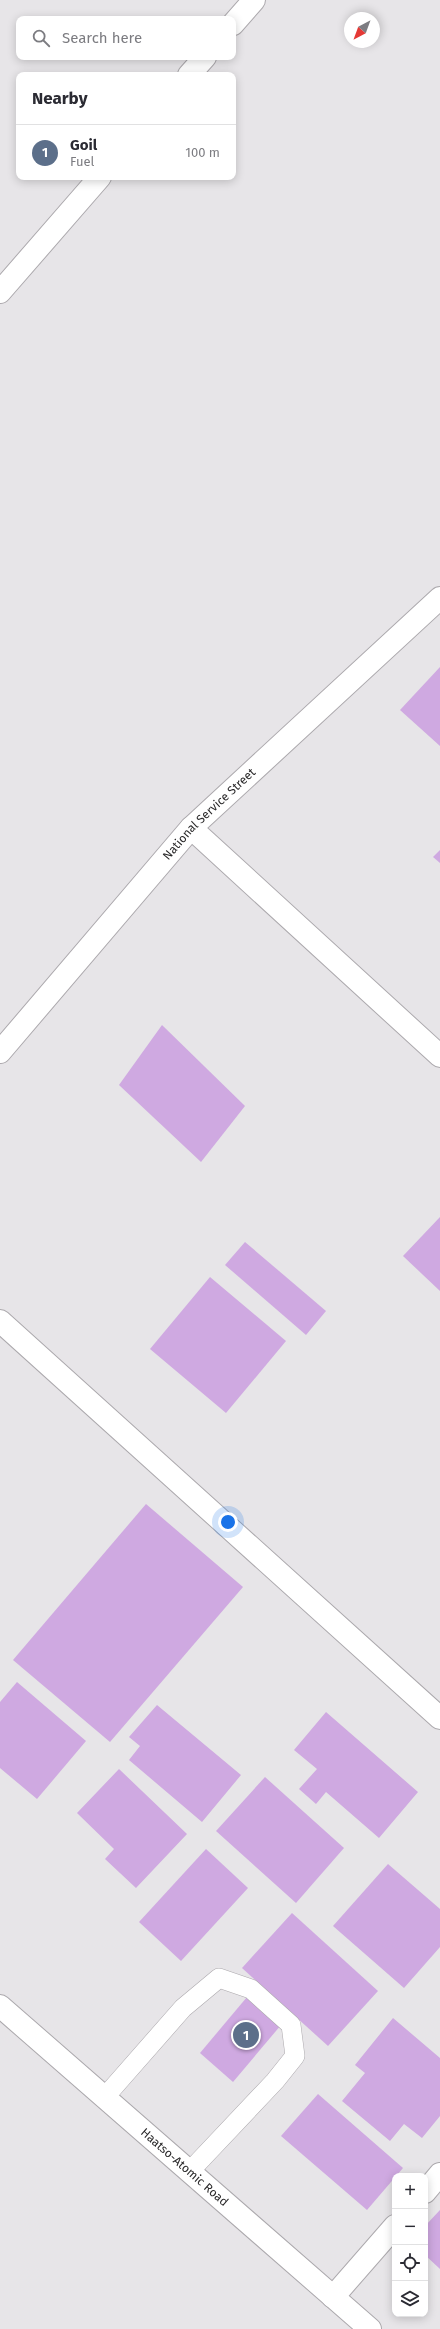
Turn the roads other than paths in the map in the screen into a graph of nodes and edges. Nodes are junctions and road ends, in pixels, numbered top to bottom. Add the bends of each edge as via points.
1 (254, 0) edge
2 (236, 21) edge
3 (202, 60) edge
4 (192, 72) edge
5 (97, 180) edge
6 (0, 292) edge
7 (440, 598) edge
8 (191, 828) junction
9 (0, 1052) edge
10 (440, 1056) edge
11 (0, 1321) edge
12 (440, 1718) edge
13 (0, 2006) edge
14 (104, 2098) junction
15 (190, 2171) junction
16 (440, 2174) edge
17 (428, 2188) edge
18 (392, 2229) edge
19 (333, 2297) junction
20 (370, 2329) edge

1 - 2 street
3 - 4 street
5 - 6 street
7 - 8 street, National Service Street
8 - 9 street, National Service Street
8 - 10 street
11 - 12 street
13 - 14 street, Haatso-Atomic Road
14 - 15 street, Haatso-Atomic Road
14 - 15 lane via 183,2008 219,1978 251,1989 291,2024 295,2056 275,2081
15 - 19 street, Haatso-Atomic Road
16 - 17 street
18 - 19 street
19 - 20 street, Haatso-Atomic Road

